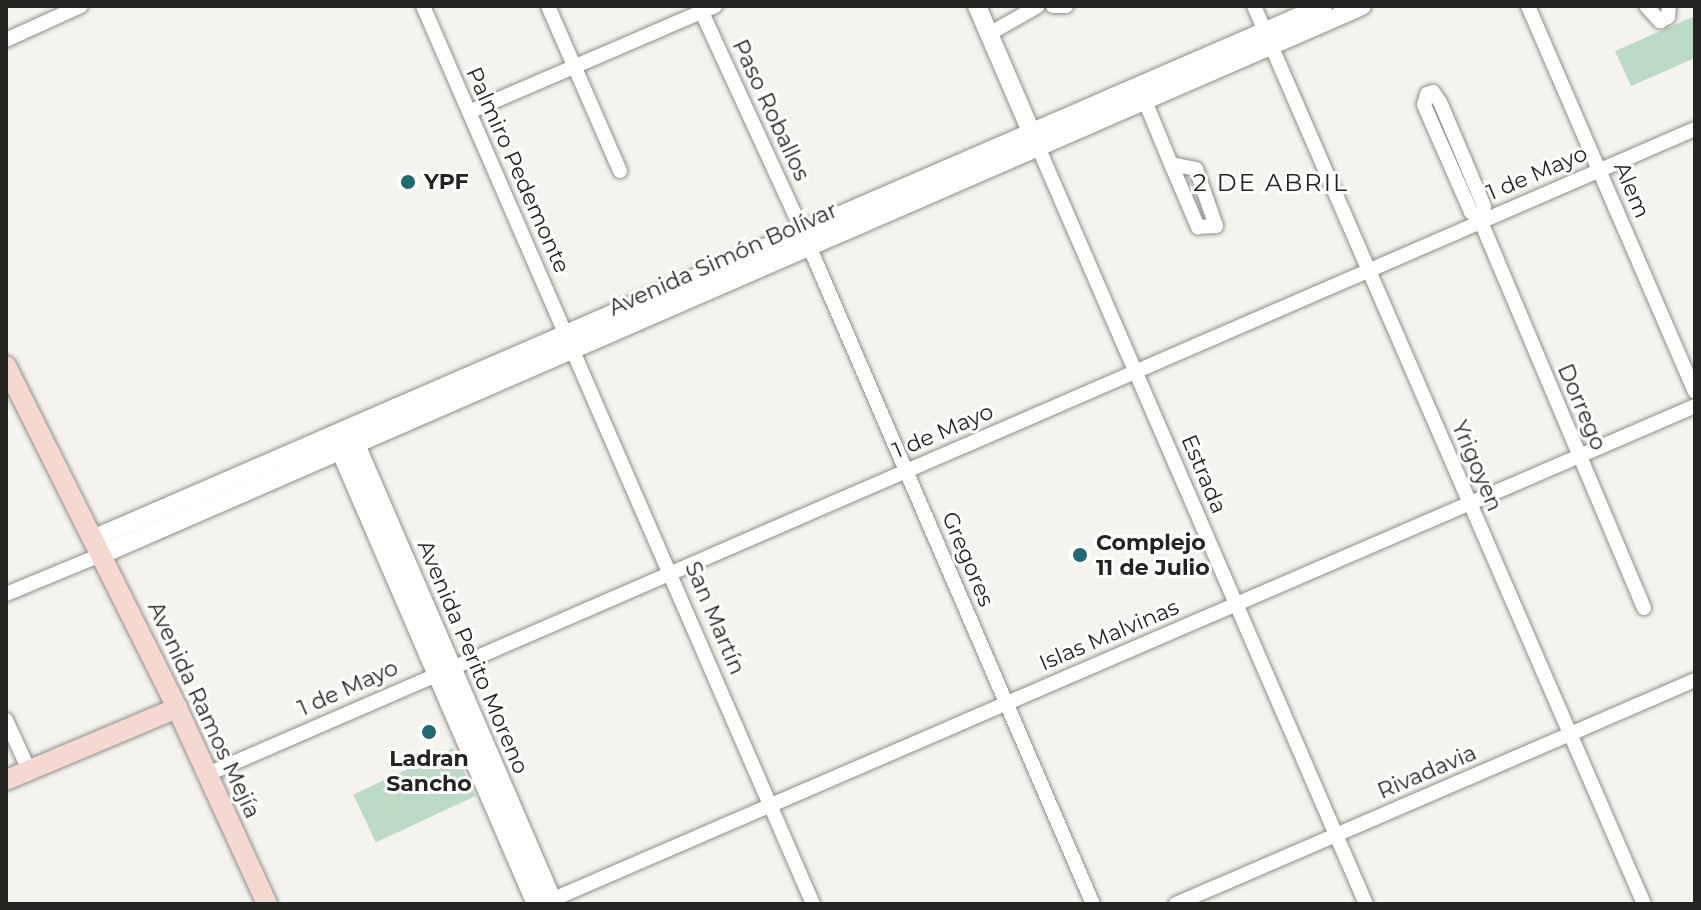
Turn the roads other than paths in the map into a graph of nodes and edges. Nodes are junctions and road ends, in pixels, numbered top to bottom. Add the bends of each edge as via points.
1 (81, 6) edge
2 (423, 6) edge
3 (548, 6) edge
4 (977, 6) edge
5 (1038, 6) edge
6 (1053, 6) edge
7 (1066, 6) edge
8 (1254, 6) edge
9 (1323, 6) edge
10 (1362, 6) edge
11 (1528, 6) edge
12 (1646, 6) edge
13 (1669, 6) edge
14 (705, 8) edge
15 (989, 34) junction
16 (1268, 38) junction
17 (6, 40) edge
18 (576, 68) junction
19 (1145, 101) junction
20 (469, 112) junction
21 (1695, 129) edge
22 (1035, 141) junction
23 (1171, 164) dead end
24 (1599, 170) junction
25 (620, 171) dead end
26 (1481, 222) junction
27 (806, 239) junction
28 (1369, 270) junction
29 (569, 343) junction
30 (6, 366) edge
31 (1135, 371) junction
32 (1695, 391) edge
33 (1695, 406) edge
34 (344, 440) junction
35 (1578, 456) junction
36 (906, 471) junction
37 (1469, 503) junction
38 (99, 546) junction
39 (671, 571) junction
40 (6, 594) edge
41 (1236, 604) junction
42 (1644, 608) dead end
43 (444, 671) junction
44 (1695, 680) edge
45 (1006, 703) junction
46 (177, 708) junction
47 (6, 720) edge
48 (1570, 734) junction
49 (29, 770) junction
50 (208, 774) junction
51 (6, 780) edge
52 (769, 805) junction
53 (1336, 835) junction
54 (546, 903) edge
55 (267, 904) edge
56 (813, 904) edge
57 (1093, 904) edge
58 (1176, 904) edge
59 (1366, 904) edge
60 (1644, 904) edge

1 - 17 street
2 - 20 street, Palmiro Pedemonte
3 - 18 street
4 - 15 street
5 - 15 street
6 - 7 street
8 - 16 street, Yrigoyen
9 - 16 street, Avenida Simón Bolívar
10 - 16 street, Avenida Simón Bolívar
11 - 24 street, Alem
12 - 13 street via 1660,21 1668,17
14 - 18 street
14 - 27 street, Paso Roballos
15 - 22 street
16 - 19 street, Avenida Simón Bolívar
16 - 22 street, Avenida Simón Bolívar
16 - 28 street, Yrigoyen
18 - 20 street
18 - 25 street
19 - 22 street, Avenida Simón Bolívar
19 - 23 street
20 - 29 street, Palmiro Pedemonte
21 - 24 street, 1 de Mayo
22 - 27 street, Avenida Simón Bolívar
22 - 31 street, Estrada
24 - 26 street, 1 de Mayo
24 - 32 street, Alem
26 - 26 street, Dorrego via 1484,206 1440,102 1433,92 1427,94 1424,105 1471,212
26 - 28 street, 1 de Mayo
26 - 35 street, Dorrego
27 - 29 street, Avenida Simón Bolívar
27 - 36 street, Gregores
28 - 31 street, 1 de Mayo
28 - 37 street, Yrigoyen
29 - 34 street, Avenida Simón Bolívar
29 - 39 street, San Martín
30 - 38 main road, Avenida Ramos Mejía
31 - 36 street, 1 de Mayo
31 - 41 street, Estrada
33 - 35 street, Islas Malvinas
34 - 38 street, Avenida Simón Bolívar
34 - 43 street, Avenida Perito Moreno
35 - 37 street, Islas Malvinas
35 - 42 street, Dorrego
36 - 39 street, 1 de Mayo
36 - 45 street, Gregores
37 - 41 street, Islas Malvinas
37 - 48 street, Yrigoyen
38 - 40 street
38 - 46 main road, Avenida Ramos Mejía
39 - 43 street, 1 de Mayo
39 - 52 street, San Martín
41 - 45 street, Islas Malvinas
41 - 53 street, Estrada
43 - 50 street, 1 de Mayo
43 - 54 street, Avenida Perito Moreno
44 - 48 street, Rivadavia
45 - 52 street, Islas Malvinas
45 - 57 street, Gregores
46 - 49 main road
46 - 50 main road, Avenida Ramos Mejía
47 - 49 street
48 - 53 street, Rivadavia
48 - 60 street, Yrigoyen
49 - 51 main road
50 - 55 main road, Avenida Ramos Mejía
52 - 54 street, Islas Malvinas
52 - 56 street, San Martín
53 - 58 street, Rivadavia
53 - 59 street, Estrada

